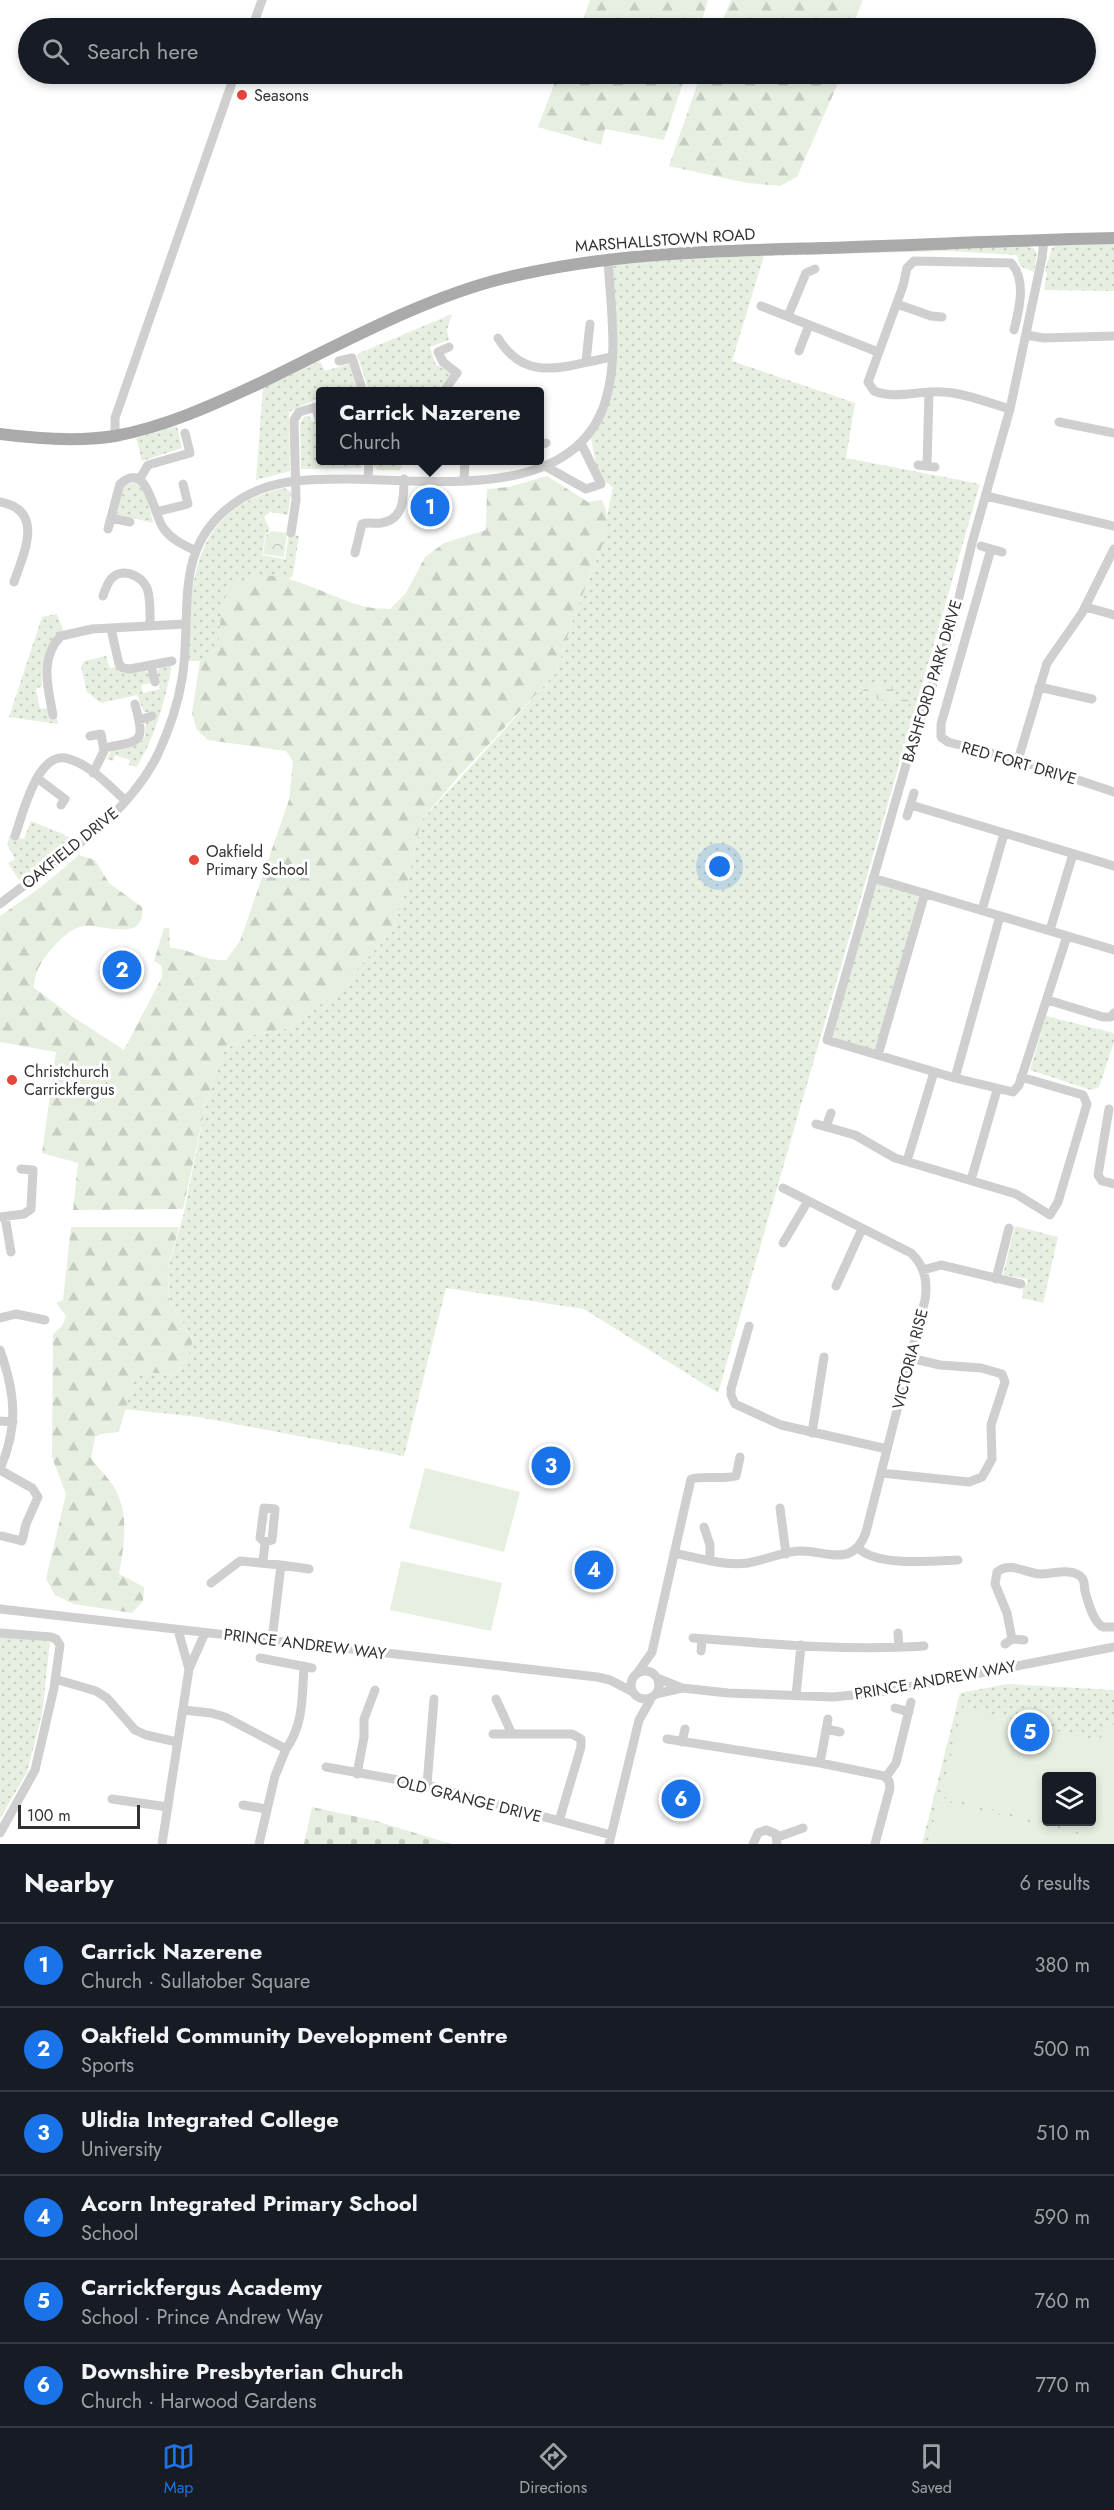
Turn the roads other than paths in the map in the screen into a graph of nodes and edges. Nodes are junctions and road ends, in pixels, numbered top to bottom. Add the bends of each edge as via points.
1 (262, 0) edge
2 (256, 18) edge
3 (232, 84) edge
4 (1114, 238) edge
5 (1044, 240) junction
6 (608, 258) junction
7 (815, 269) dead end
8 (897, 304) junction
9 (761, 306) dead end
10 (788, 316) junction
11 (942, 317) dead end
12 (590, 324) dead end
13 (809, 324) junction
14 (1014, 330) dead end
15 (589, 334) junction
16 (600, 335) dead end
17 (1026, 335) junction
18 (1114, 336) edge
19 (498, 338) dead end
20 (449, 347) dead end
21 (799, 351) dead end
22 (879, 352) junction
23 (612, 357) junction
24 (339, 361) dead end
25 (586, 361) junction
26 (361, 387) edge
27 (447, 387) edge
28 (928, 392) junction
29 (316, 407) edge
30 (1010, 409) junction
31 (1059, 423) dead end
32 (185, 433) dead end
33 (1114, 433) edge
34 (0, 434) edge
35 (115, 435) junction
36 (581, 443) junction
37 (369, 465) edge
38 (465, 465) edge
39 (545, 466) junction
40 (927, 466) dead end
41 (368, 479) junction
42 (404, 479) junction
43 (139, 480) junction
44 (295, 480) junction
45 (464, 480) junction
46 (183, 484) dead end
47 (986, 496) junction
48 (0, 502) edge
49 (156, 512) junction
50 (111, 518) junction
51 (130, 522) dead end
52 (1114, 526) edge
53 (108, 530) dead end
54 (291, 533) dead end
55 (981, 546) dead end
56 (991, 549) junction
57 (1114, 549) edge
58 (196, 551) junction
59 (1002, 552) dead end
60 (355, 553) dead end
61 (14, 582) dead end
62 (103, 596) dead end
63 (1086, 607) junction
64 (1114, 615) edge
65 (185, 624) junction
66 (150, 626) junction
67 (111, 629) junction
68 (172, 660) dead end
69 (151, 666) junction
70 (155, 682) dead end
71 (1040, 687) junction
72 (1092, 699) dead end
73 (135, 704) dead end
74 (54, 715) dead end
75 (152, 716) dead end
76 (139, 720) junction
77 (90, 736) dead end
78 (104, 748) junction
79 (1018, 760) junction
80 (93, 773) junction
81 (37, 778) junction
82 (1114, 792) edge
83 (914, 793) dead end
84 (65, 798) dead end
85 (126, 801) junction
86 (911, 805) junction
87 (907, 816) dead end
88 (1004, 834) junction
89 (15, 836) dead end
90 (1073, 854) junction
91 (1114, 866) edge
92 (873, 878) junction
93 (925, 893) junction
94 (0, 904) edge
95 (982, 910) junction
96 (1000, 916) junction
97 (1050, 930) junction
98 (1067, 936) junction
99 (1114, 950) edge
100 (1048, 1000) junction
101 (1114, 1013) edge
102 (878, 1055) junction
103 (934, 1072) junction
104 (1021, 1077) junction
105 (955, 1078) junction
106 (997, 1090) junction
107 (1109, 1109) dead end
108 (831, 1113) dead end
109 (816, 1124) dead end
110 (826, 1127) junction
111 (907, 1161) junction
112 (21, 1169) dead end
113 (971, 1180) junction
114 (1114, 1184) edge
115 (783, 1188) dead end
116 (808, 1201) junction
117 (2, 1217) edge
118 (1009, 1228) dead end
119 (862, 1229) junction
120 (783, 1243) dead end
121 (11, 1252) dead end
122 (923, 1270) junction
123 (996, 1279) junction
124 (1021, 1284) dead end
125 (836, 1286) dead end
126 (0, 1318) edge
127 (45, 1320) dead end
128 (749, 1326) dead end
129 (0, 1350) edge
130 (824, 1357) dead end
131 (910, 1359) junction
132 (0, 1421) edge
133 (13, 1422) junction
134 (812, 1433) junction
135 (887, 1449) junction
136 (740, 1456) dead end
137 (0, 1469) edge
138 (881, 1473) junction
139 (780, 1508) dead end
140 (704, 1527) dead end
141 (2, 1536) dead end
142 (265, 1542) dead end
143 (858, 1548) junction
144 (674, 1553) junction
145 (786, 1554) junction
146 (958, 1560) dead end
147 (710, 1561) junction
148 (263, 1562) junction
149 (281, 1565) junction
150 (309, 1569) dead end
151 (211, 1582) dead end
152 (0, 1609) edge
153 (1114, 1627) edge
154 (178, 1630) junction
155 (205, 1632) junction
156 (0, 1633) edge
157 (898, 1633) dead end
158 (272, 1640) junction
159 (1024, 1640) dead end
160 (801, 1645) junction
161 (924, 1646) dead end
162 (899, 1647) junction
163 (1114, 1647) edge
164 (701, 1651) dead end
165 (652, 1652) junction
166 (260, 1658) dead end
167 (189, 1669) junction
168 (636, 1674) junction
169 (656, 1676) junction
170 (55, 1679) junction
171 (610, 1680) junction
172 (682, 1688) junction
173 (375, 1690) dead end
174 (634, 1694) junction
175 (654, 1695) junction
176 (796, 1696) junction
177 (434, 1699) dead end
178 (496, 1700) dead end
179 (896, 1708) dead end
180 (183, 1710) junction
181 (639, 1720) junction
182 (685, 1730) dead end
183 (840, 1732) dead end
184 (493, 1734) dead end
185 (512, 1734) junction
186 (667, 1739) dead end
187 (177, 1742) junction
188 (682, 1742) junction
189 (286, 1749) junction
190 (820, 1763) junction
191 (326, 1767) dead end
192 (357, 1773) junction
193 (886, 1778) junction
194 (427, 1785) junction
195 (112, 1799) dead end
196 (243, 1805) dead end
197 (168, 1807) junction
198 (266, 1809) junction
199 (559, 1821) junction
200 (803, 1828) dead end
201 (0, 1833) edge
202 (610, 1839) edge
203 (777, 1841) edge
204 (162, 1844) edge
205 (259, 1844) edge
206 (753, 1844) edge
207 (875, 1844) edge

1 - 2 street
3 - 35 street via 115,418
4 - 5 main road, MARSHALLSTOWN ROAD
5 - 6 main road, MARSHALLSTOWN ROAD
5 - 17 street, BASHFORD PARK DRIVE
6 - 23 street, OAKFIELD DRIVE
6 - 35 main road, MARSHALLSTOWN ROAD via 501,279 453,295 395,318 213,405
7 - 10 street via 806,273
8 - 11 street
8 - 14 street via 907,268 915,261 1009,262 1015,267 1020,285
8 - 22 street
9 - 10 street
10 - 13 street
12 - 15 street
13 - 21 street
13 - 22 street
15 - 16 street
15 - 25 street
17 - 18 street
17 - 30 street, BASHFORD PARK DRIVE
19 - 25 street via 510,356 527,366 543,368
20 - 27 street via 438,352 443,362 456,370
22 - 28 street via 868,381 872,390 900,396
23 - 25 street
23 - 36 street, OAKFIELD DRIVE via 602,411
24 - 26 street via 352,358
28 - 30 street via 953,393
28 - 40 street
29 - 44 street via 298,413 295,418
30 - 47 street, BASHFORD PARK DRIVE
31 - 33 street
32 - 43 street via 190,453 148,465
34 - 35 main road, MARSHALLSTOWN ROAD via 59,440
36 - 39 street, OAKFIELD DRIVE
36 - 39 street via 601,484 586,489
37 - 41 street
38 - 45 street
39 - 45 street, OAKFIELD DRIVE via 518,475
41 - 42 street, OAKFIELD DRIVE
41 - 44 street, OAKFIELD DRIVE
42 - 45 street, OAKFIELD DRIVE
42 - 60 street via 398,513 387,522 362,524
43 - 49 street via 147,487
43 - 50 street via 127,479 120,484
44 - 54 street
44 - 58 street, OAKFIELD DRIVE via 261,489 232,504 210,526
46 - 49 street via 188,504
47 - 52 street
47 - 92 street, BASHFORD PARK DRIVE via 950,634 914,737
48 - 61 street via 20,511 29,531
49 - 58 street via 166,532
50 - 51 street
50 - 53 street
55 - 56 street
56 - 59 street
56 - 79 street, RED FORT DRIVE via 940,735 948,742
57 - 63 street
58 - 65 street, OAKFIELD DRIVE via 188,578
62 - 66 street via 114,576 132,574 144,583 149,597
63 - 64 street
63 - 71 street via 1048,661
65 - 66 street
65 - 85 street, OAKFIELD DRIVE via 182,679 174,712 156,756
66 - 67 street
67 - 69 street via 122,667
67 - 74 street via 66,634 53,645 47,670
68 - 69 street
69 - 70 street
71 - 72 street
71 - 79 street
73 - 76 street
75 - 76 street
76 - 78 street via 141,732 137,741
77 - 78 street via 101,734
78 - 80 street
79 - 82 street, RED FORT DRIVE
80 - 81 street via 72,760 59,758 48,762
80 - 85 street
81 - 84 street
81 - 89 street
83 - 86 street
85 - 94 street, OAKFIELD DRIVE via 91,835
86 - 87 street
86 - 88 street
88 - 90 street
88 - 95 street
90 - 91 street
90 - 97 street
92 - 93 street
92 - 102 street, BASHFORD PARK DRIVE via 827,1040
93 - 95 street
93 - 102 street
95 - 96 street
96 - 97 street
96 - 105 street
97 - 98 street
98 - 99 street
98 - 100 street
100 - 101 street via 1102,1017
100 - 104 street
102 - 103 street
103 - 105 street
103 - 111 street
104 - 106 street via 1013,1092
104 - 113 street via 1083,1095 1087,1104 1058,1202 1050,1215 1016,1194
105 - 106 street
106 - 113 street
107 - 114 street via 1098,1175 1102,1181
108 - 110 street
109 - 110 street
110 - 111 street via 855,1135
111 - 113 street
112 - 117 street via 33,1170 31,1209 24,1215
115 - 116 street
116 - 119 street
116 - 120 street
117 - 121 street
118 - 123 street
119 - 122 street via 910,1253
119 - 125 street
122 - 123 street via 941,1265
122 - 131 street, VICTORIA RISE via 926,1295
123 - 124 street
126 - 127 street via 16,1314
128 - 134 street via 731,1389 732,1400 764,1418
129 - 133 street via 12,1389
130 - 134 street
131 - 135 street, VICTORIA RISE
131 - 138 street via 987,1369 1004,1377 1005,1390 991,1425 992,1459 986,1473 972,1482
132 - 133 street
133 - 137 street
134 - 135 street
135 - 138 street, VICTORIA RISE
136 - 144 street via 735,1476 691,1479
137 - 141 street via 32,1488 38,1497 22,1541
138 - 143 street, VICTORIA RISE
139 - 145 street
140 - 147 street
142 - 148 street
143 - 145 street via 836,1556 805,1551
143 - 146 street via 870,1556 892,1560
144 - 147 street
144 - 165 street
145 - 147 street via 747,1563
148 - 149 street
148 - 151 street via 240,1561
149 - 150 street
149 - 158 street
152 - 154 street, PRINCE ANDREW WAY
153 - 159 street via 1103,1627 1095,1621 1084,1581 1078,1575 1003,1568 994,1582 1007,1613 1008,1642
154 - 155 street, PRINCE ANDREW WAY
154 - 167 street
155 - 158 street, PRINCE ANDREW WAY
155 - 167 street
156 - 170 street via 56,1639 60,1647
157 - 162 street
158 - 171 street, PRINCE ANDREW WAY
160 - 162 street
160 - 164 street via 697,1638
160 - 176 street
161 - 162 street
163 - 176 street, PRINCE ANDREW WAY via 874,1693
165 - 168 street
165 - 169 street
166 - 189 street via 308,1667 301,1718
167 - 180 street
168 - 169 street via 648,1671
168 - 171 street, PRINCE ANDREW WAY
168 - 174 street via 631,1684
169 - 172 street, PRINCE ANDREW WAY
169 - 175 street via 659,1686
170 - 187 street via 107,1698 135,1730
170 - 201 street via 35,1770
171 - 174 street, PRINCE ANDREW WAY
172 - 175 street, PRINCE ANDREW WAY
172 - 176 street, PRINCE ANDREW WAY
173 - 192 street via 364,1719
174 - 175 street via 644,1699
174 - 181 street
175 - 181 street
177 - 194 street
178 - 185 street
179 - 193 street via 910,1707 894,1767
180 - 187 street
180 - 189 street via 225,1717
181 - 202 street
182 - 188 street
183 - 190 street via 827,1724
184 - 185 street
185 - 199 street via 570,1734 581,1739
186 - 188 street
187 - 197 street
188 - 190 street
189 - 198 street
190 - 193 street
191 - 192 street, OLD GRANGE DRIVE
192 - 194 street, OLD GRANGE DRIVE
193 - 207 street via 889,1790
194 - 199 street, OLD GRANGE DRIVE
195 - 197 street
196 - 198 street
197 - 204 street
198 - 205 street
199 - 202 street, OLD GRANGE DRIVE
200 - 203 street
203 - 206 street via 771,1831 762,1830

